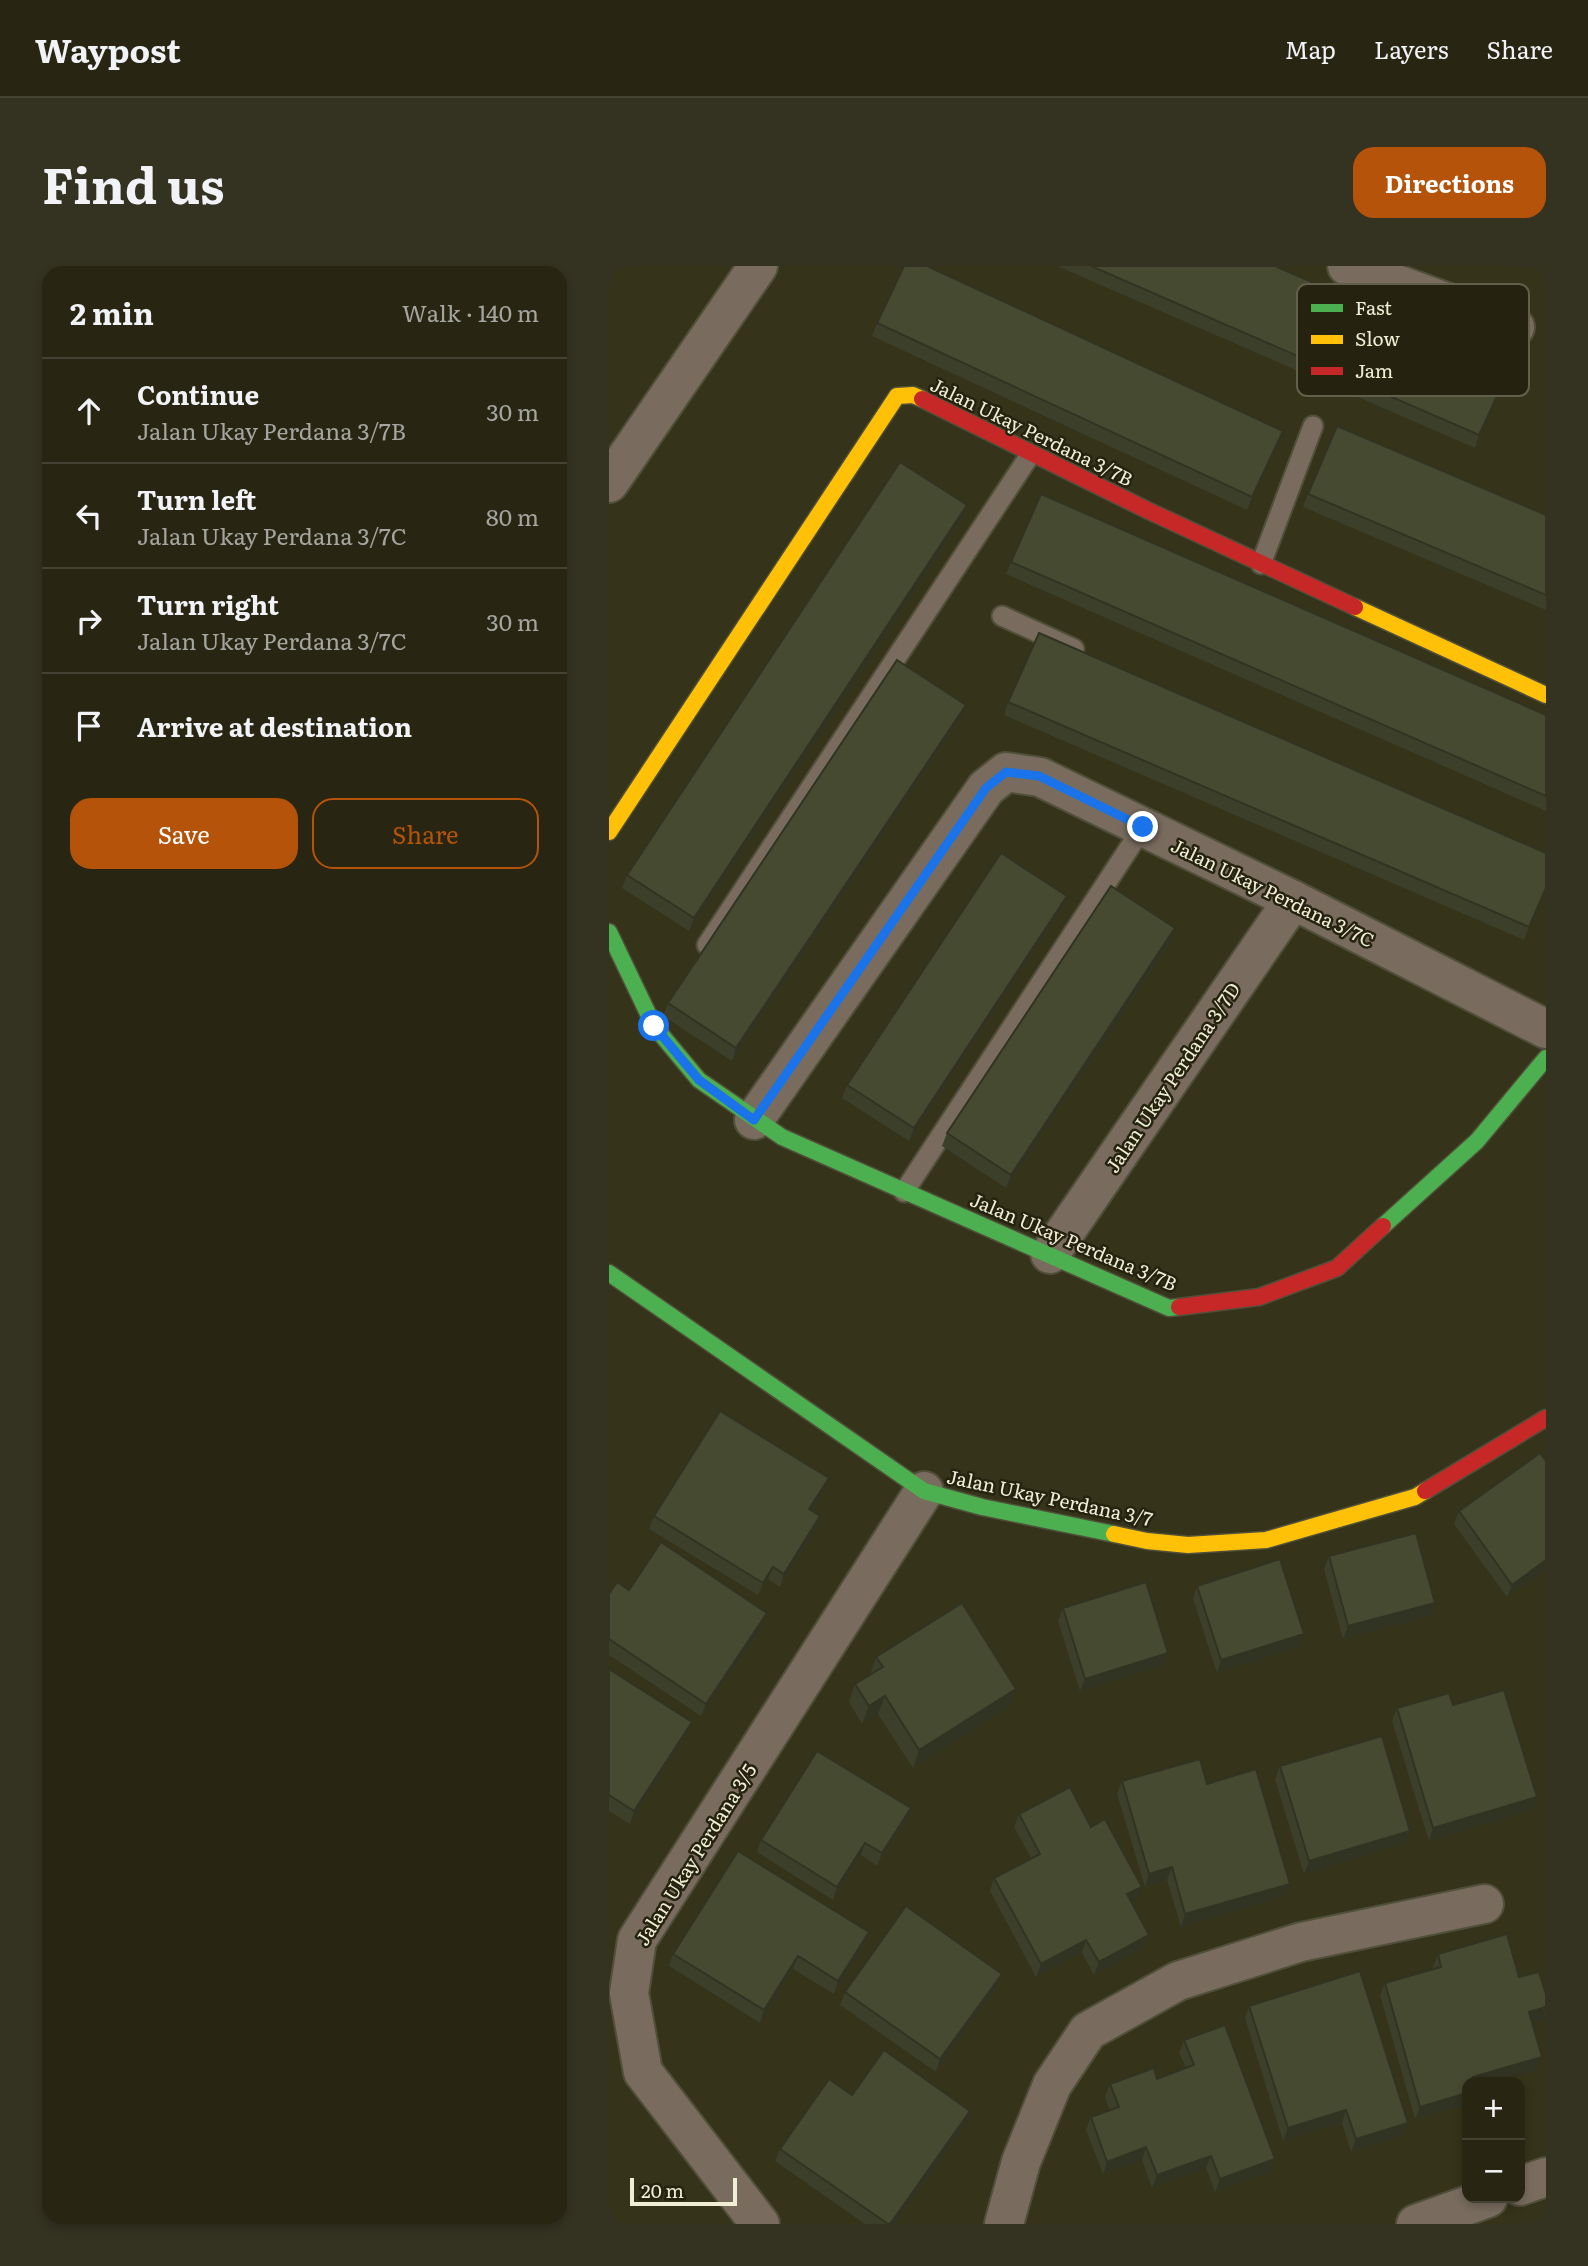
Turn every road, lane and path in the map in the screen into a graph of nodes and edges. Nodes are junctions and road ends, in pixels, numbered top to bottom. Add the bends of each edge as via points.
1 (758, 266) edge
2 (1347, 266) edge
3 (1397, 284) edge
4 (1313, 426) dead end
5 (1030, 455) junction
6 (609, 483) edge
7 (1261, 565) junction
8 (1002, 616) dead end
9 (1091, 656) edge
10 (1546, 695) edge
11 (1143, 827) junction
12 (609, 832) edge
13 (1293, 900) junction
14 (609, 932) edge
15 (700, 956) edge
16 (669, 1003) edge
17 (654, 1026) junction
18 (1546, 1029) edge
19 (1546, 1058) edge
20 (754, 1120) junction
21 (904, 1192) junction
22 (1050, 1254) junction
23 (609, 1273) edge
24 (1546, 1418) edge
25 (924, 1491) junction
26 (1484, 1904) dead end
27 (1546, 2176) edge
28 (1525, 2184) edge
29 (1474, 2203) edge
30 (760, 2224) edge
31 (1005, 2224) edge
32 (1416, 2224) edge

1 - 6 street
2 - 3 street
4 - 7 lane
5 - 7 street, Jalan Ukay Perdana 3/7B
5 - 12 street, Jalan Ukay Perdana 3/7B via 913,395 897,396
5 - 15 lane
7 - 10 street, Jalan Ukay Perdana 3/7B
8 - 9 lane
11 - 13 street, Jalan Ukay Perdana 3/7C
11 - 20 street, Jalan Ukay Perdana 3/7C via 1039,776 1006,772 986,788
11 - 21 lane
13 - 18 street, Jalan Ukay Perdana 3/7C
13 - 22 street, Jalan Ukay Perdana 3/7D
14 - 17 street, Jalan Ukay Perdana 3/7B
16 - 17 lane
17 - 20 street, Jalan Ukay Perdana 3/7B via 699,1080
19 - 22 street, Jalan Ukay Perdana 3/7B via 1477,1141 1337,1268 1259,1297 1169,1308
20 - 21 street, Jalan Ukay Perdana 3/7B
21 - 22 street, Jalan Ukay Perdana 3/7B
23 - 25 street, Jalan Ukay Perdana 3/7
24 - 25 street, Jalan Ukay Perdana 3/7 via 1415,1497 1266,1540 1188,1545 1147,1541
25 - 30 street, Jalan Ukay Perdana 3/5 via 637,1940 628,1993 643,2073
26 - 31 street via 1301,1942 1190,1977 1088,2031 1052,2085 1021,2162
27 - 28 street
29 - 32 street

